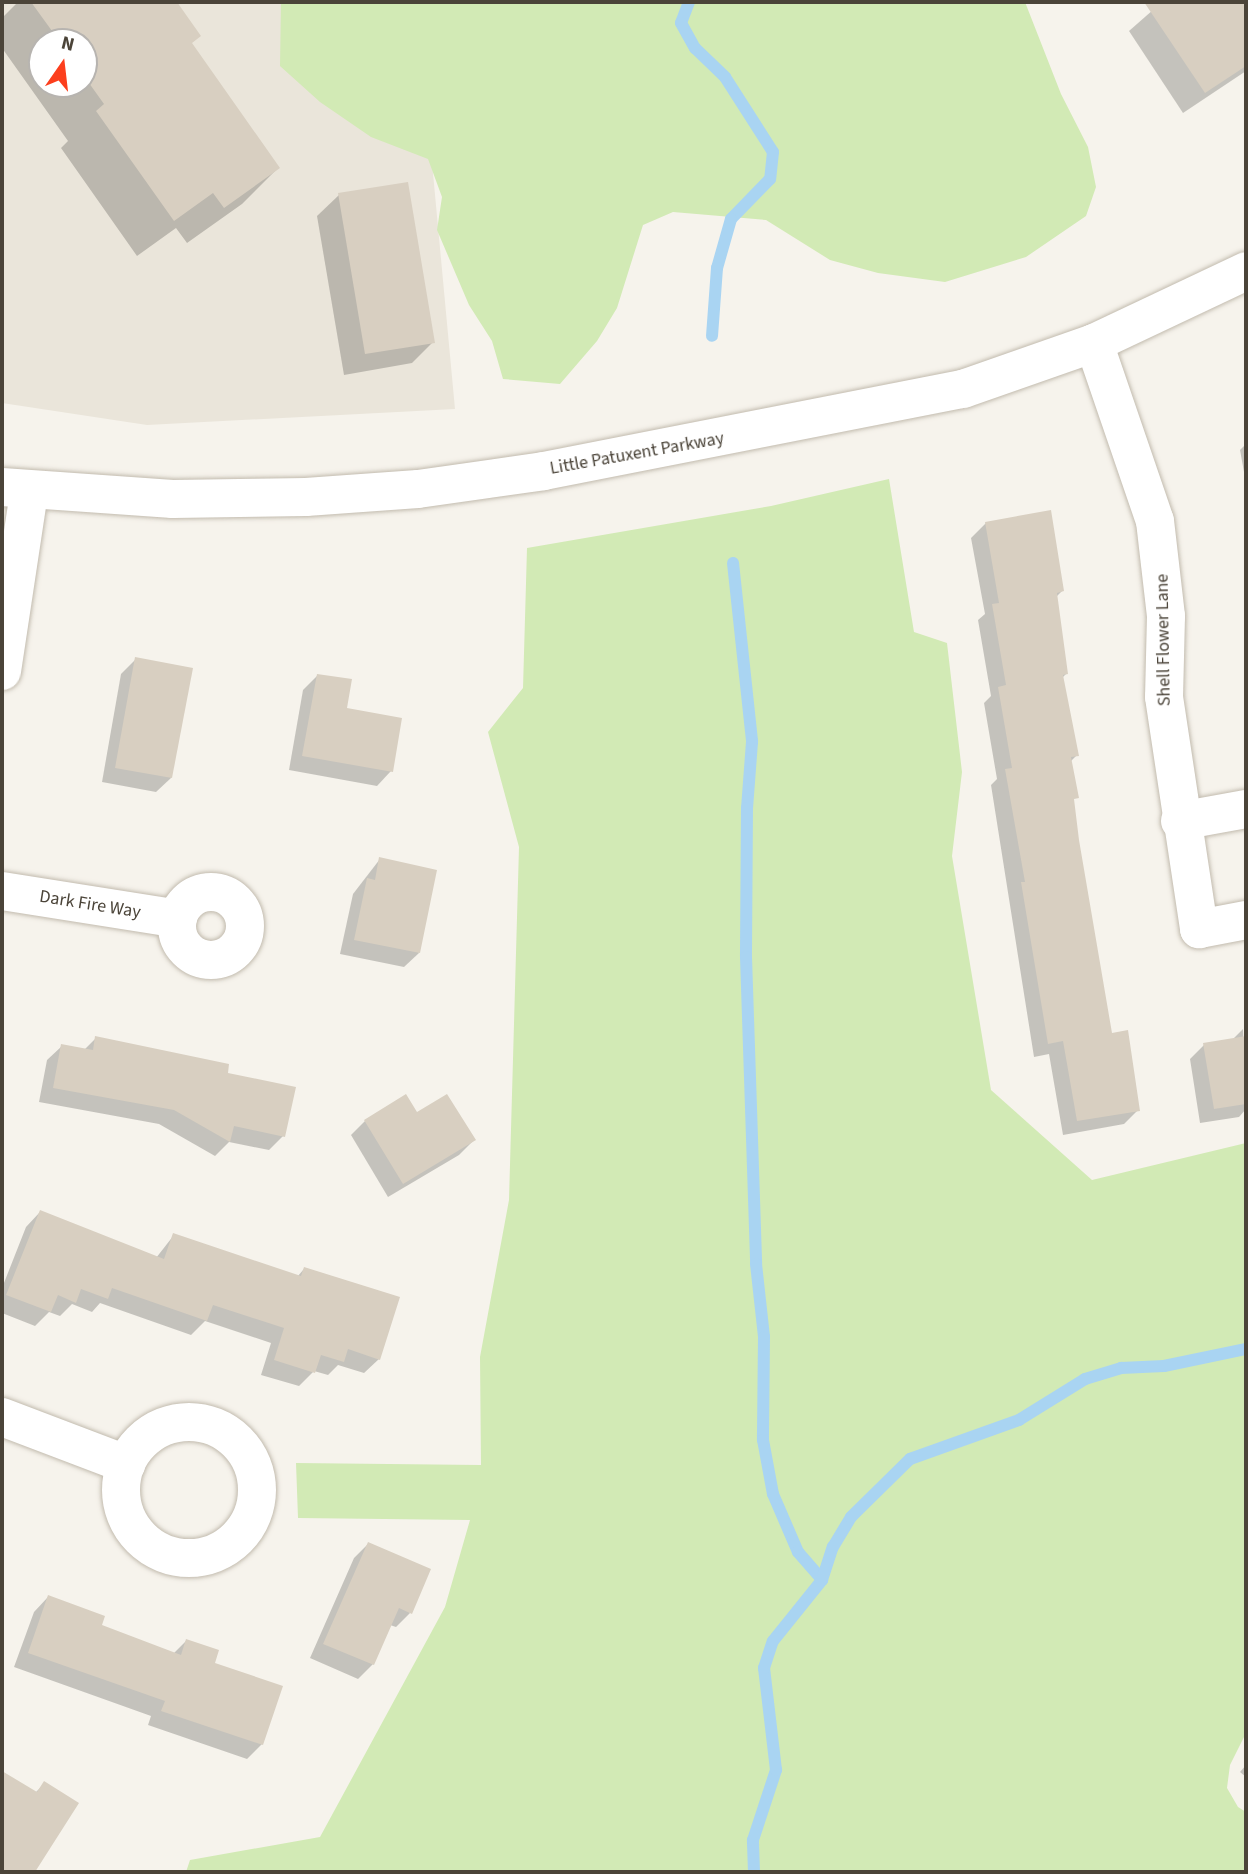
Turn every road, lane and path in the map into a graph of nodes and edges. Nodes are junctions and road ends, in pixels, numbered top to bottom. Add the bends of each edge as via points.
1 (1246, 271) edge
2 (1094, 343) junction
3 (15, 489) edge
4 (2, 671) edge
5 (1246, 809) edge
6 (1180, 821) junction
7 (2, 891) edge
8 (178, 919) dead end
9 (1246, 920) edge
10 (2, 1417) edge
11 (126, 1464) dead end

1 - 2 street, Little Patuxent Parkway
2 - 3 street, Little Patuxent Parkway via 963,389 775,429 431,487 306,497 173,499
2 - 6 street, Shell Flower Lane via 1155,521 1166,616 1164,697
3 - 4 street
5 - 6 street
6 - 9 street, Shell Flower Lane via 1199,929
7 - 8 street, Dark Fire Way
10 - 11 street

